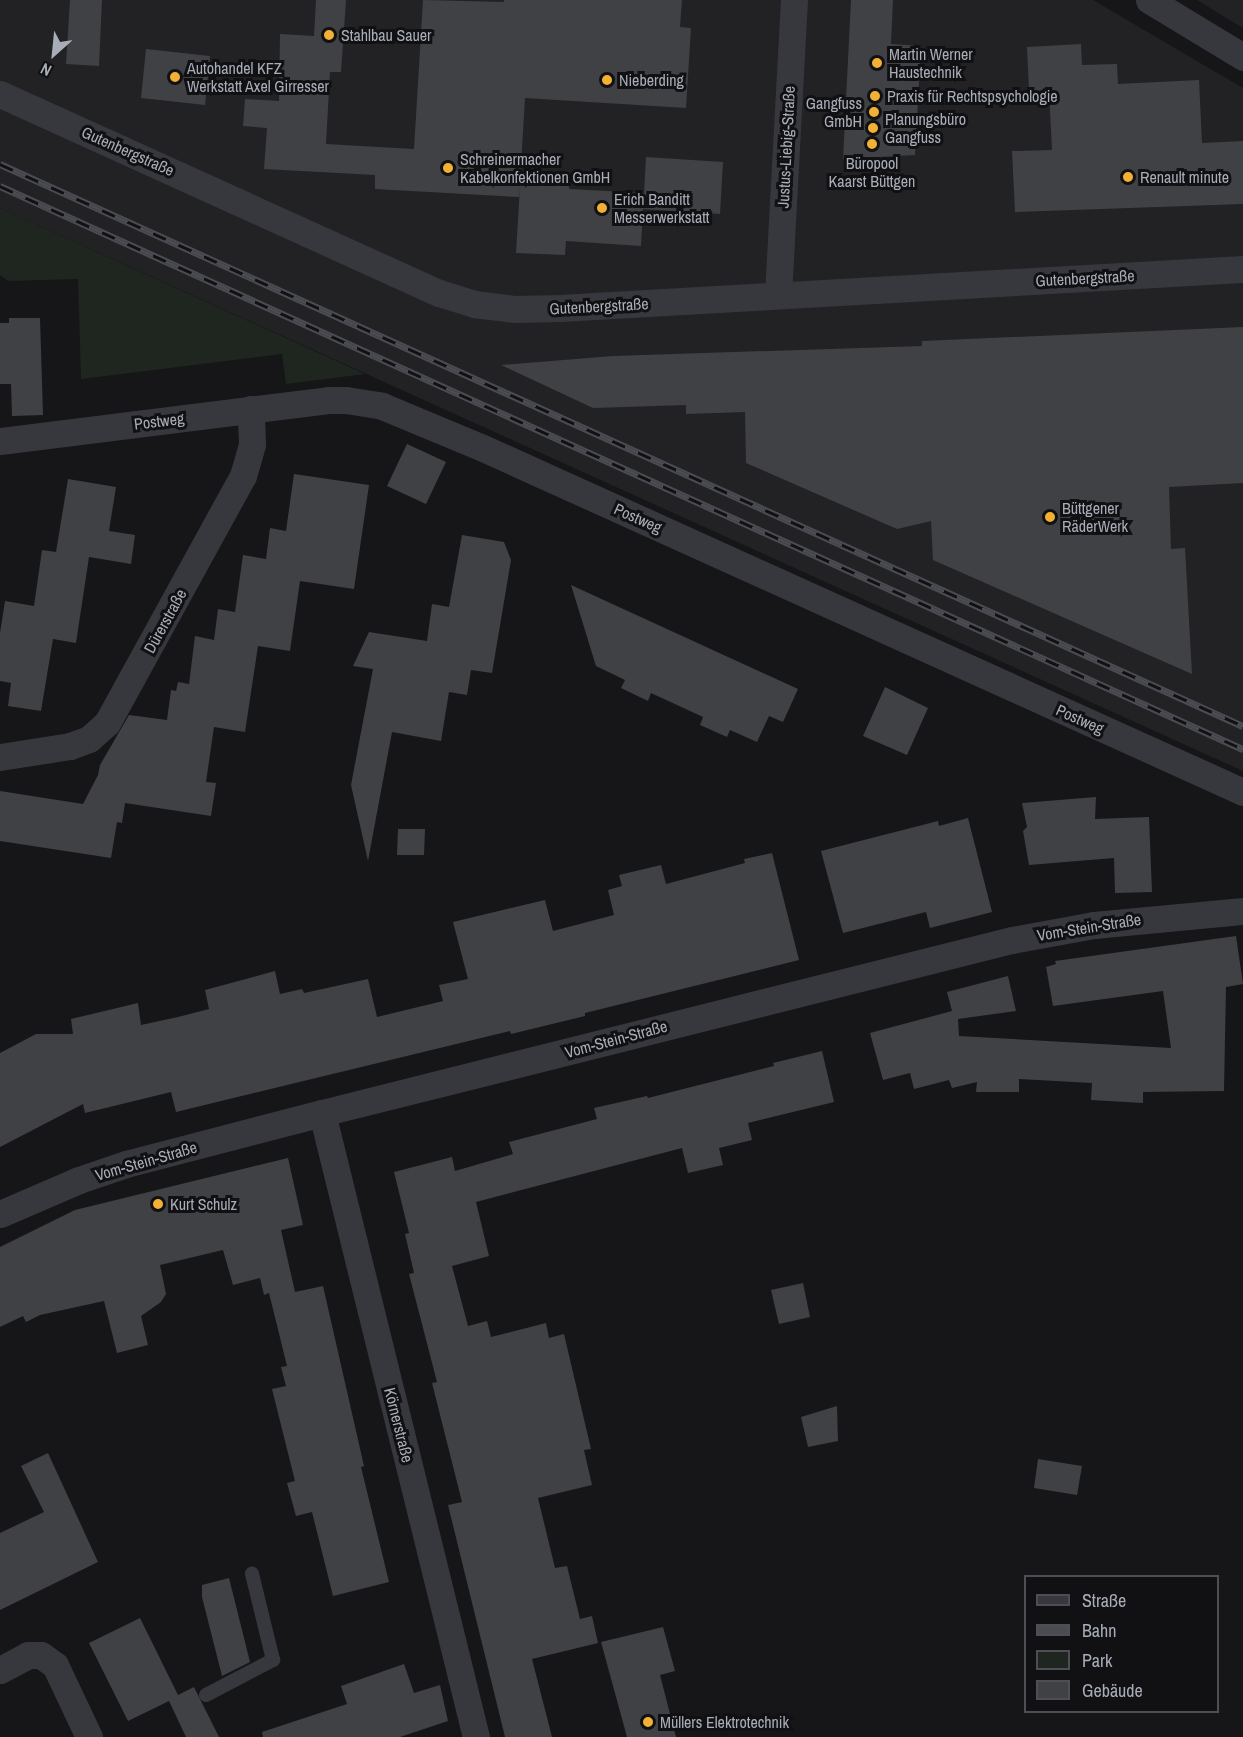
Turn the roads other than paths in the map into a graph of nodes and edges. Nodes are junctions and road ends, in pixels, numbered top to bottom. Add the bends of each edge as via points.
1 (794, 0) edge
2 (1149, 0) edge
3 (1243, 57) edge
4 (0, 94) edge
5 (1243, 269) edge
6 (778, 295) junction
7 (252, 409) junction
8 (0, 441) edge
9 (0, 757) edge
10 (1243, 792) edge
11 (1243, 911) edge
12 (321, 1113) junction
13 (0, 1214) edge
14 (252, 1574) dead end
15 (0, 1670) edge
16 (206, 1695) dead end
17 (89, 1737) edge
18 (476, 1737) edge

1 - 6 street, Justus-Liebig-Straße
2 - 3 street
4 - 6 street, Gutenbergstraße via 439,293 474,304 514,309 560,308
5 - 6 street, Gutenbergstraße
7 - 8 street, Postweg
7 - 9 street, Dürerstraße via 252,444 243,476 107,723 88,739 70,746
7 - 10 street, Postweg via 346,399 400,412
11 - 12 street, Vom-Stein-Straße via 1094,925 1012,940
12 - 13 street, Vom-Stein-Straße via 126,1164
12 - 18 street, Körnerstraße
14 - 16 lane via 273,1660
15 - 17 street via 28,1655 40,1655 55,1665

